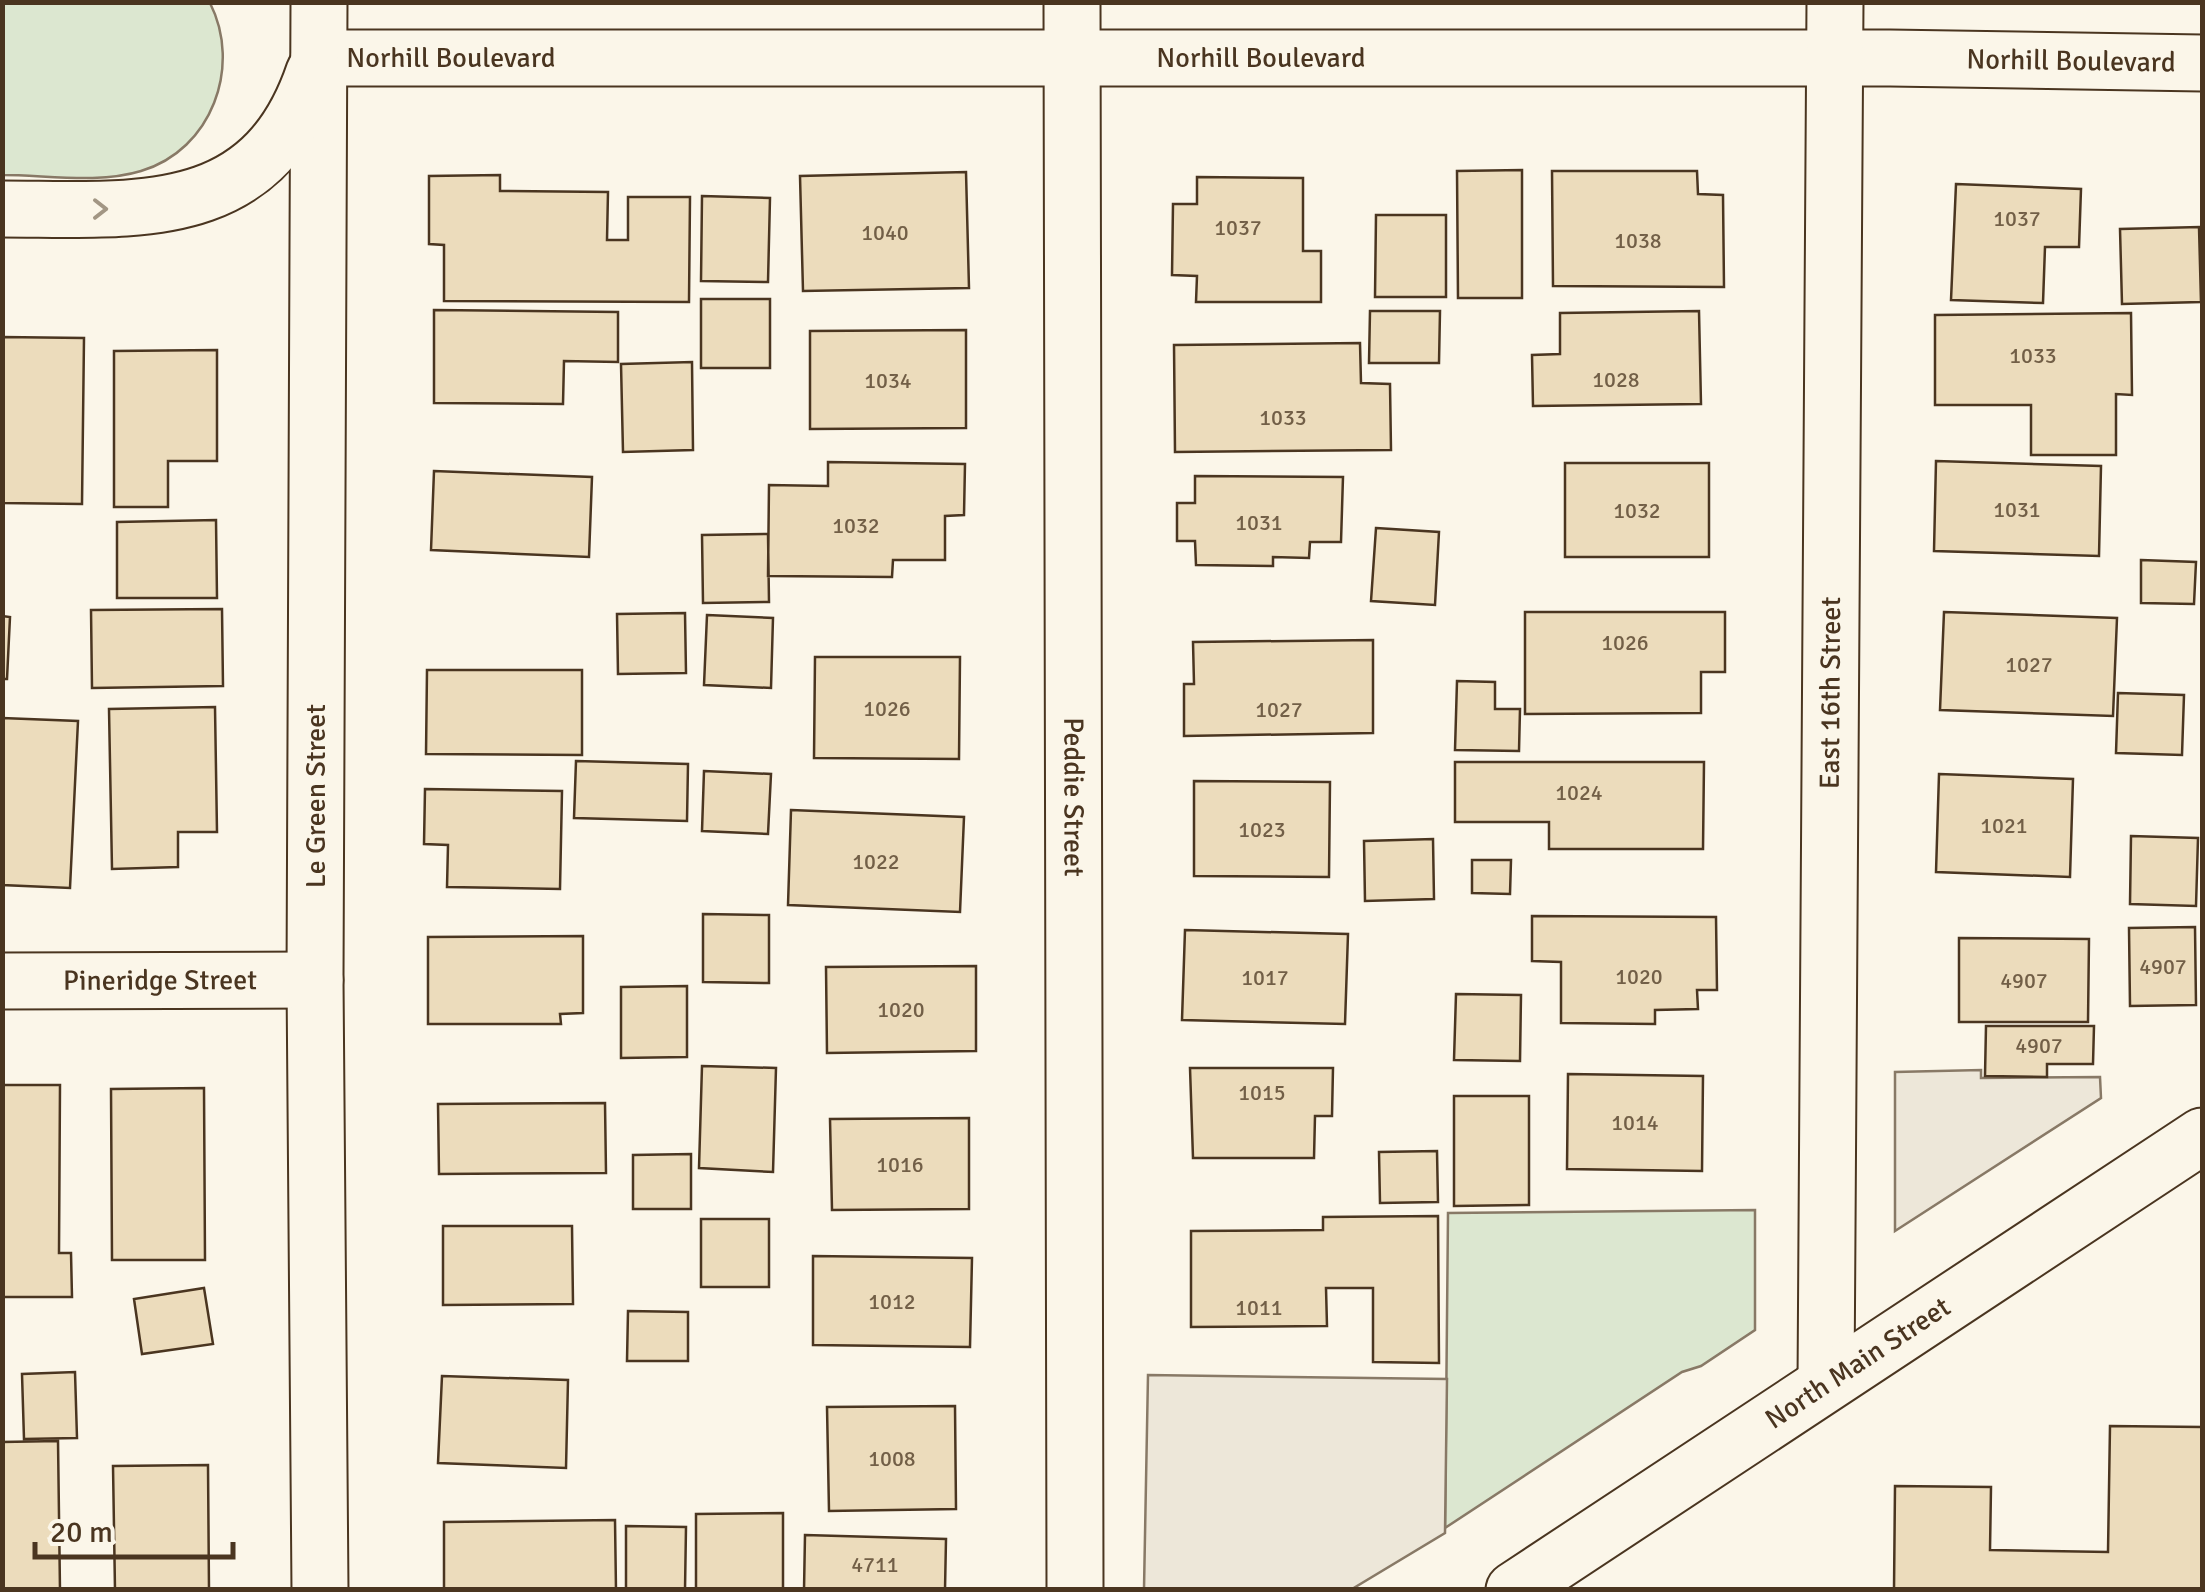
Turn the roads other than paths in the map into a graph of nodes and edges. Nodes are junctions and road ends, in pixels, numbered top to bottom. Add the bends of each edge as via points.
1 (301, 2) edge
2 (319, 2) edge
3 (1072, 2) edge
4 (1835, 2) edge
5 (319, 58) junction
6 (1836, 59) junction
7 (1073, 61) junction
8 (2202, 63) edge
9 (2, 208) edge
10 (315, 980) junction
11 (2, 981) edge
12 (2202, 1136) edge
13 (1826, 1383) junction
14 (320, 1590) edge
15 (1074, 1590) edge
16 (1514, 1590) edge

1 - 5 street, Norhill Boulevard
2 - 5 street, Le Green Street
3 - 7 street, Peddie Street
4 - 6 street, East 16th Street
5 - 7 street, Norhill Boulevard
9 -> 5 street, Norhill Boulevard via 129,209 173,205 214,191 282,136
5 - 10 street, Le Green Street
6 - 7 street, Norhill Boulevard
6 - 8 street, Norhill Boulevard
6 - 13 street, East 16th Street
7 - 15 street, Peddie Street
10 - 11 street, Pineridge Street
10 - 14 street, Le Green Street
12 - 13 street, North Main Street
13 - 16 street, North Main Street

